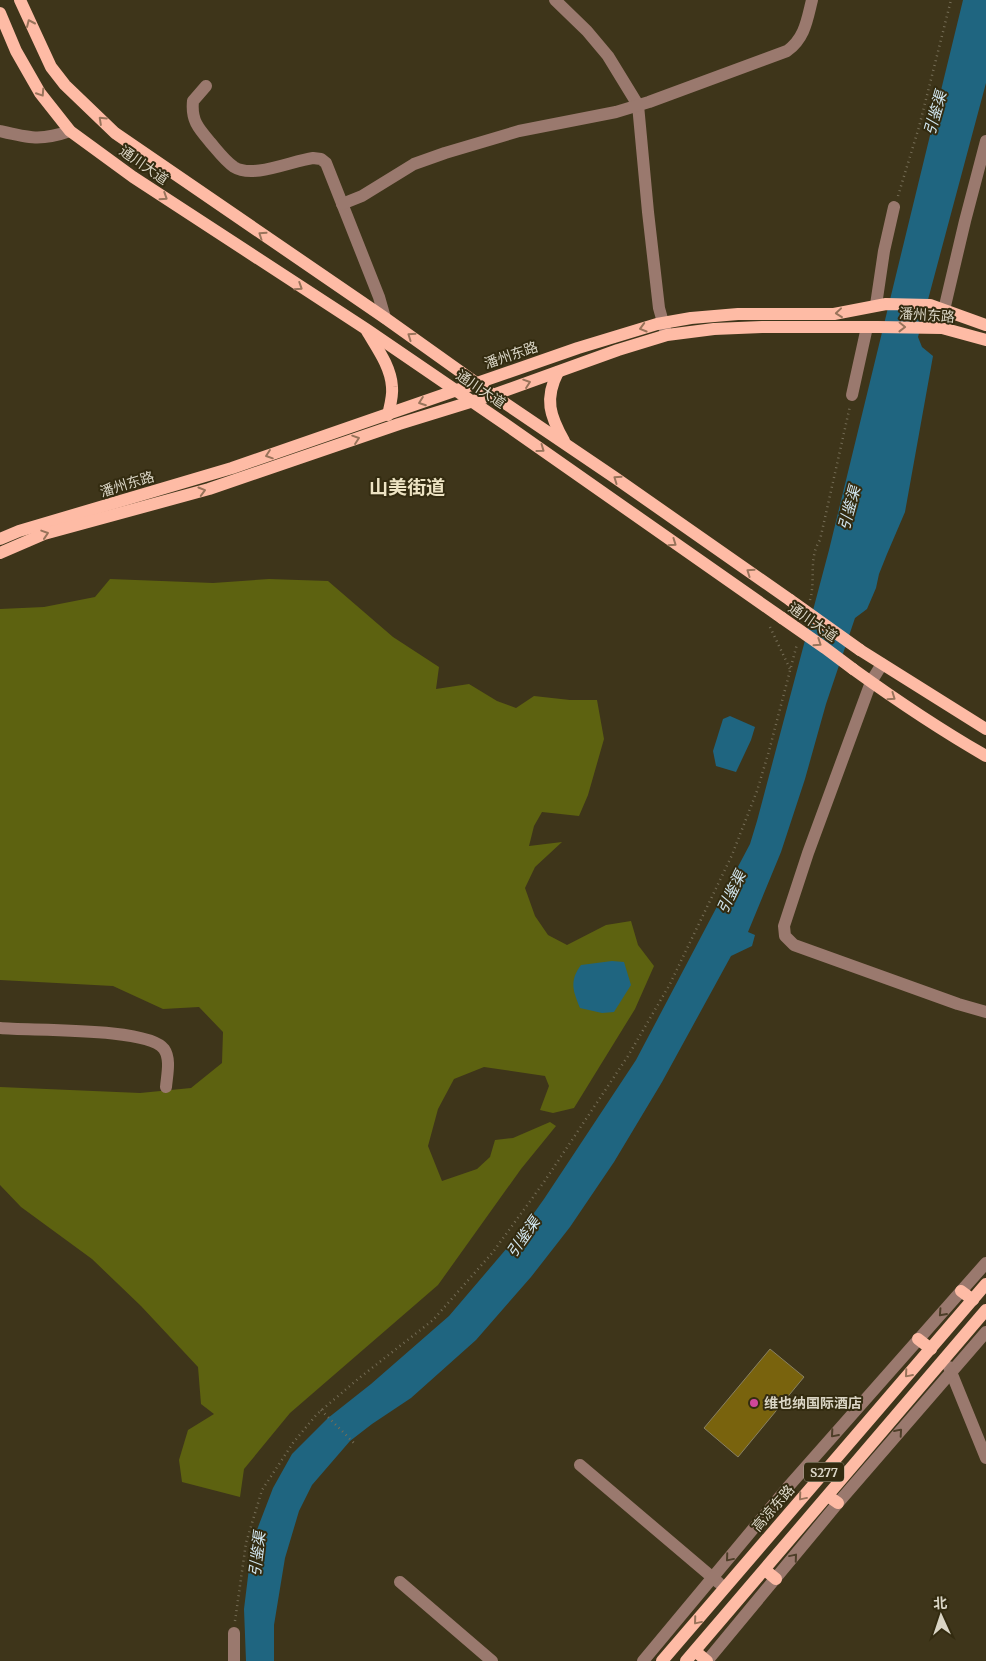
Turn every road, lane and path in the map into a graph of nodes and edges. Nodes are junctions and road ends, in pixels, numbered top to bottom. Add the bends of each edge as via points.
1 (20, 0) edge
2 (555, 0) edge
3 (812, 0) edge
4 (951, 0) edge
5 (0, 13) edge
6 (206, 86) dead end
7 (638, 105) junction
8 (0, 131) edge
9 (70, 131) junction
10 (986, 141) edge
11 (342, 204) junction
12 (894, 207) joint
13 (347, 293) junction
14 (881, 305) junction
15 (944, 310) junction
16 (337, 311) junction
17 (385, 318) junction
18 (986, 326) edge
19 (873, 327) junction
20 (366, 329) junction
21 (665, 329) junction
22 (986, 340) edge
23 (558, 372) junction
24 (476, 383) junction
25 (456, 390) junction
26 (493, 395) junction
27 (852, 395) joint
28 (472, 401) junction
29 (388, 415) junction
30 (565, 444) junction
31 (0, 539) edge
32 (0, 553) edge
33 (808, 606) dead end
34 (770, 627) dead end
35 (798, 642) dead end
36 (882, 664) junction
37 (790, 669) junction
38 (871, 682) junction
39 (986, 729) edge
40 (986, 756) edge
41 (986, 1012) edge
42 (0, 1028) edge
43 (166, 1087) dead end
44 (986, 1263) edge
45 (986, 1284) edge
46 (961, 1292) junction
47 (972, 1300) junction
48 (986, 1310) edge
49 (986, 1332) edge
50 (918, 1339) junction
51 (931, 1349) junction
52 (944, 1358) junction
53 (951, 1372) junction
54 (321, 1410) junction
55 (356, 1444) dead end
56 (986, 1458) edge
57 (580, 1466) dead end
58 (833, 1499) junction
59 (765, 1570) junction
60 (713, 1578) junction
61 (776, 1579) junction
62 (400, 1582) dead end
63 (725, 1588) junction
64 (234, 1633) joint
65 (695, 1651) junction
66 (234, 1661) edge
67 (492, 1661) edge
68 (643, 1661) edge
69 (662, 1661) edge
70 (686, 1661) edge
71 (707, 1661) edge

13 -> 1 main road, 通川大道 via 115,133 51,67
2 - 7 street via 608,56
3 - 7 street via 804,30 787,51
4 - 12 path via 919,127
5 -> 9 main road, 通川大道 via 16,51 40,93
6 - 11 street via 193,101 193,116 198,128 232,166 245,171 258,170 321,159 329,168
7 - 11 street via 519,131 445,153 407,167 362,196
7 - 21 street via 659,308
8 - 9 street via 29,138
9 -> 16 main road, 通川大道 via 133,177
10 - 15 street
11 - 17 street
12 - 14 street via 884,251
13 - 16 main road
13 - 17 main road, 通川大道
14 - 15 main road, 潘州东路 via 930,305
14 -> 21 main road, 潘州东路 via 834,314 738,314 691,318
15 - 18 main road, 潘州东路
16 - 20 main road, 通川大道
24 -> 17 main road, 通川大道
19 - 21 main road, 潘州东路
19 -> 22 main road, 潘州东路 via 949,330
19 - 27 street
20 - 25 main road, 通川大道
20 - 29 main road via 390,377 392,399
21 - 23 main road, 潘州东路
21 -> 24 main road, 潘州东路 via 578,348
26 -> 23 main road, 潘州东路
23 - 30 main road via 553,382 550,410
24 - 25 main road, 潘州东路
24 - 26 main road, 通川大道
25 - 28 main road, 通川大道
25 -> 29 main road, 潘州东路
26 - 28 main road, 潘州东路
26 - 30 main road, 通川大道
27 - 33 path via 825,521 815,548 813,588
32 -> 28 main road, 潘州东路 via 44,534 208,490
28 -> 38 main road, 通川大道, bridge
29 -> 31 main road, 潘州东路 via 232,468
36 -> 30 main road, 通川大道, bridge
34 - 37 path
35 - 37 path
36 - 38 street
36 - 39 main road, 通川大道
37 - 54 path via 757,791 732,855 670,984 628,1056 493,1252 433,1320
38 -> 40 main road, 通川大道 via 947,734
38 - 41 street via 808,853 784,926 785,936 794,946
42 - 43 street via 122,1034 148,1040 164,1050 168,1069
44 - 46 street
45 - 47 main road, 高凉东路 / S277
46 - 47 main road
46 -> 50 street
47 - 51 main road, 高凉东路 / S277
48 - 52 main road, S277
49 - 53 street
50 - 51 main road
50 -> 60 street
51 -> 63 main road, 高凉东路 / S277
52 - 53 street
52 - 58 main road, S277
53 - 56 street
58 -> 53 street
54 - 55 path
54 - 64 path via 293,1443 262,1490 246,1543
57 - 60 street
58 - 59 main road, S277
61 -> 58 street
59 - 61 main road
59 - 65 main road, S277
60 - 63 street
60 - 68 street
61 - 71 street
62 - 67 street
63 -> 69 main road, 高凉东路 / S277
64 - 66 street
65 - 70 main road, S277
65 - 71 main road

